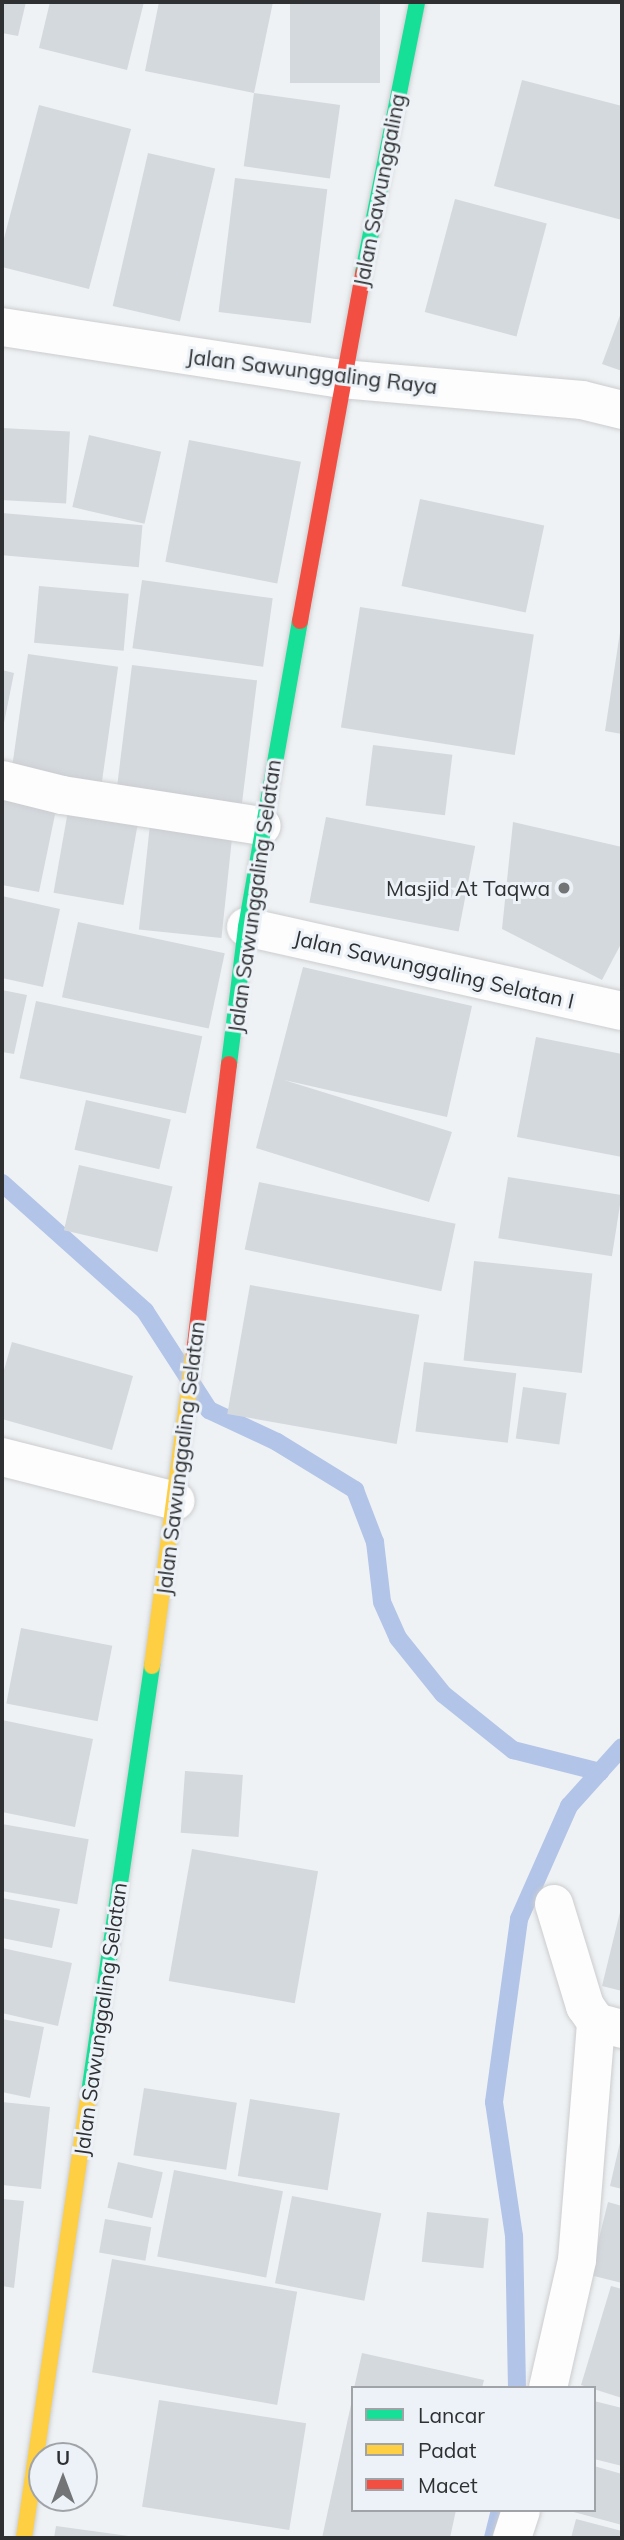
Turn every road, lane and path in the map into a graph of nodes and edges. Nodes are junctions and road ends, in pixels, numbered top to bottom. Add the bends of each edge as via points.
1 (416, 2) edge
2 (2, 327) edge
3 (342, 379) junction
4 (622, 410) edge
5 (2, 780) edge
6 (262, 826) junction
7 (246, 927) junction
8 (622, 1011) edge
9 (2, 1457) edge
10 (176, 1502) junction
11 (554, 1905) dead end
12 (609, 2025) edge
13 (548, 2386) edge
14 (520, 2512) edge
15 (24, 2538) edge
16 (512, 2538) edge

1 - 3 street, Jalan Sawunggaling
2 - 3 street, Jalan Sawunggaling Raya
3 - 4 street, Jalan Sawunggaling Raya via 582,400
3 - 6 street, Jalan Sawunggaling Selatan
5 - 6 street via 62,795
6 - 7 street, Jalan Sawunggaling Selatan
7 - 8 street, Jalan Sawunggaling Selatan I
7 - 10 street, Jalan Sawunggaling Selatan
9 - 10 street
10 - 15 street, Jalan Sawunggaling Selatan
11 - 12 street via 585,2006
12 - 13 street via 576,2260
14 - 16 street

